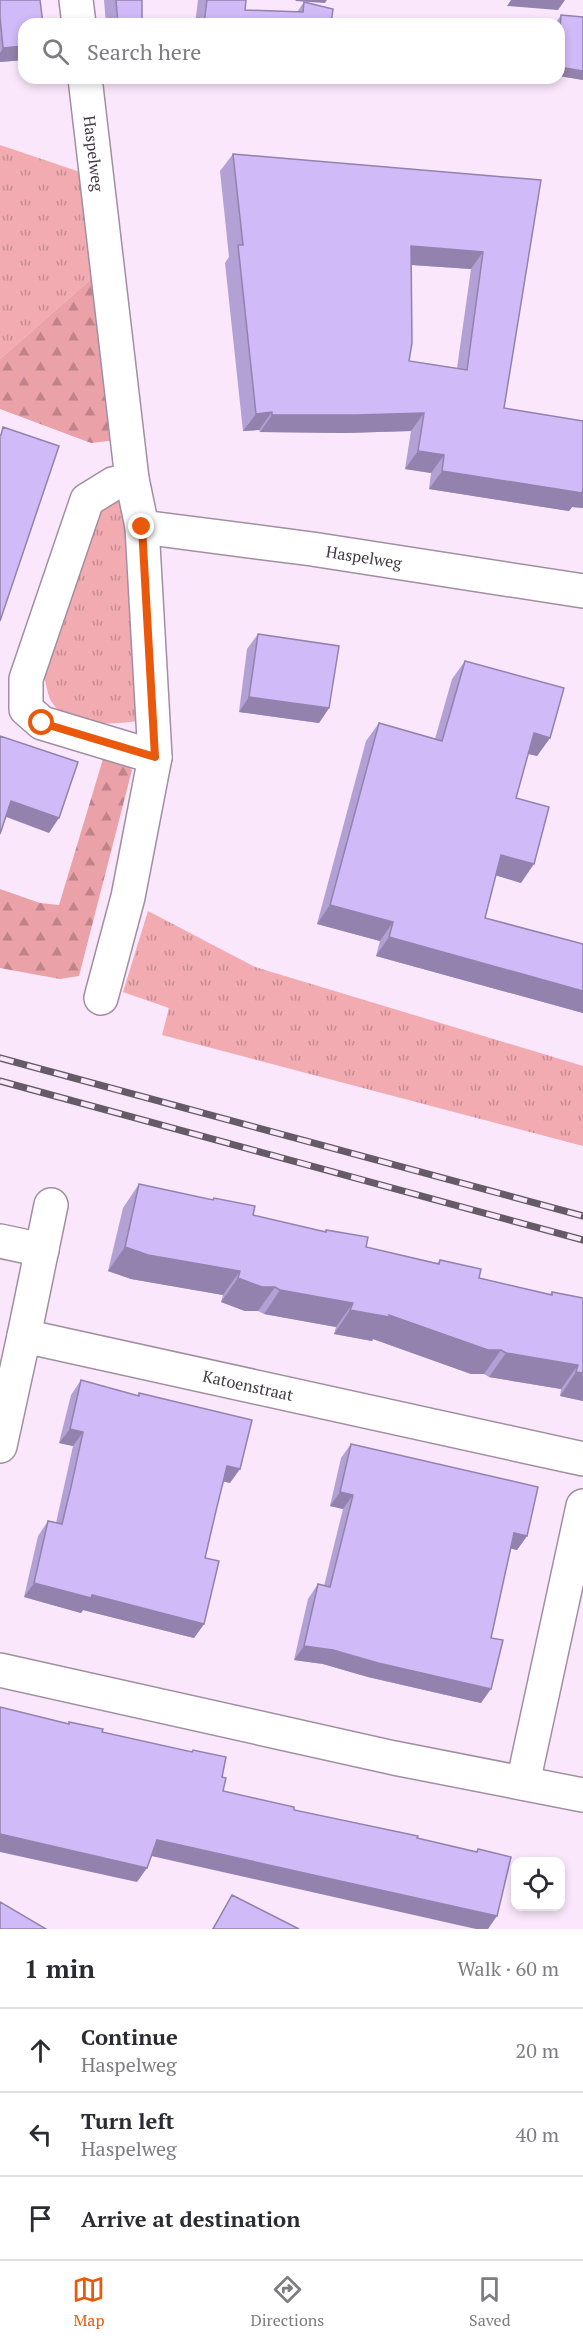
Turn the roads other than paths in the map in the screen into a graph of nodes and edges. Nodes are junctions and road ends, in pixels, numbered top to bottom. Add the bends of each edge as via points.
1 (76, 0) edge
2 (78, 18) edge
3 (86, 84) edge
4 (132, 479) junction
5 (142, 527) junction
6 (583, 591) edge
7 (155, 757) junction
8 (101, 998) dead end
9 (51, 1205) dead end
10 (0, 1241) edge
11 (42, 1250) junction
12 (24, 1336) junction
13 (0, 1446) edge
14 (583, 1459) edge
15 (583, 1506) edge
16 (0, 1670) edge
17 (523, 1783) junction
18 (583, 1795) edge

1 - 2 street
3 - 4 street, Haspelweg
4 - 5 street, Haspelweg
4 - 7 street via 113,484 87,500 26,679 26,709 42,723
5 - 6 street, Haspelweg
5 - 7 street, Haspelweg
7 - 8 street, Haspelweg via 128,897
9 - 11 street
10 - 11 street
11 - 12 street
12 - 13 street
12 - 14 street, Katoenstraat
15 - 17 street
16 - 17 street
17 - 18 street

